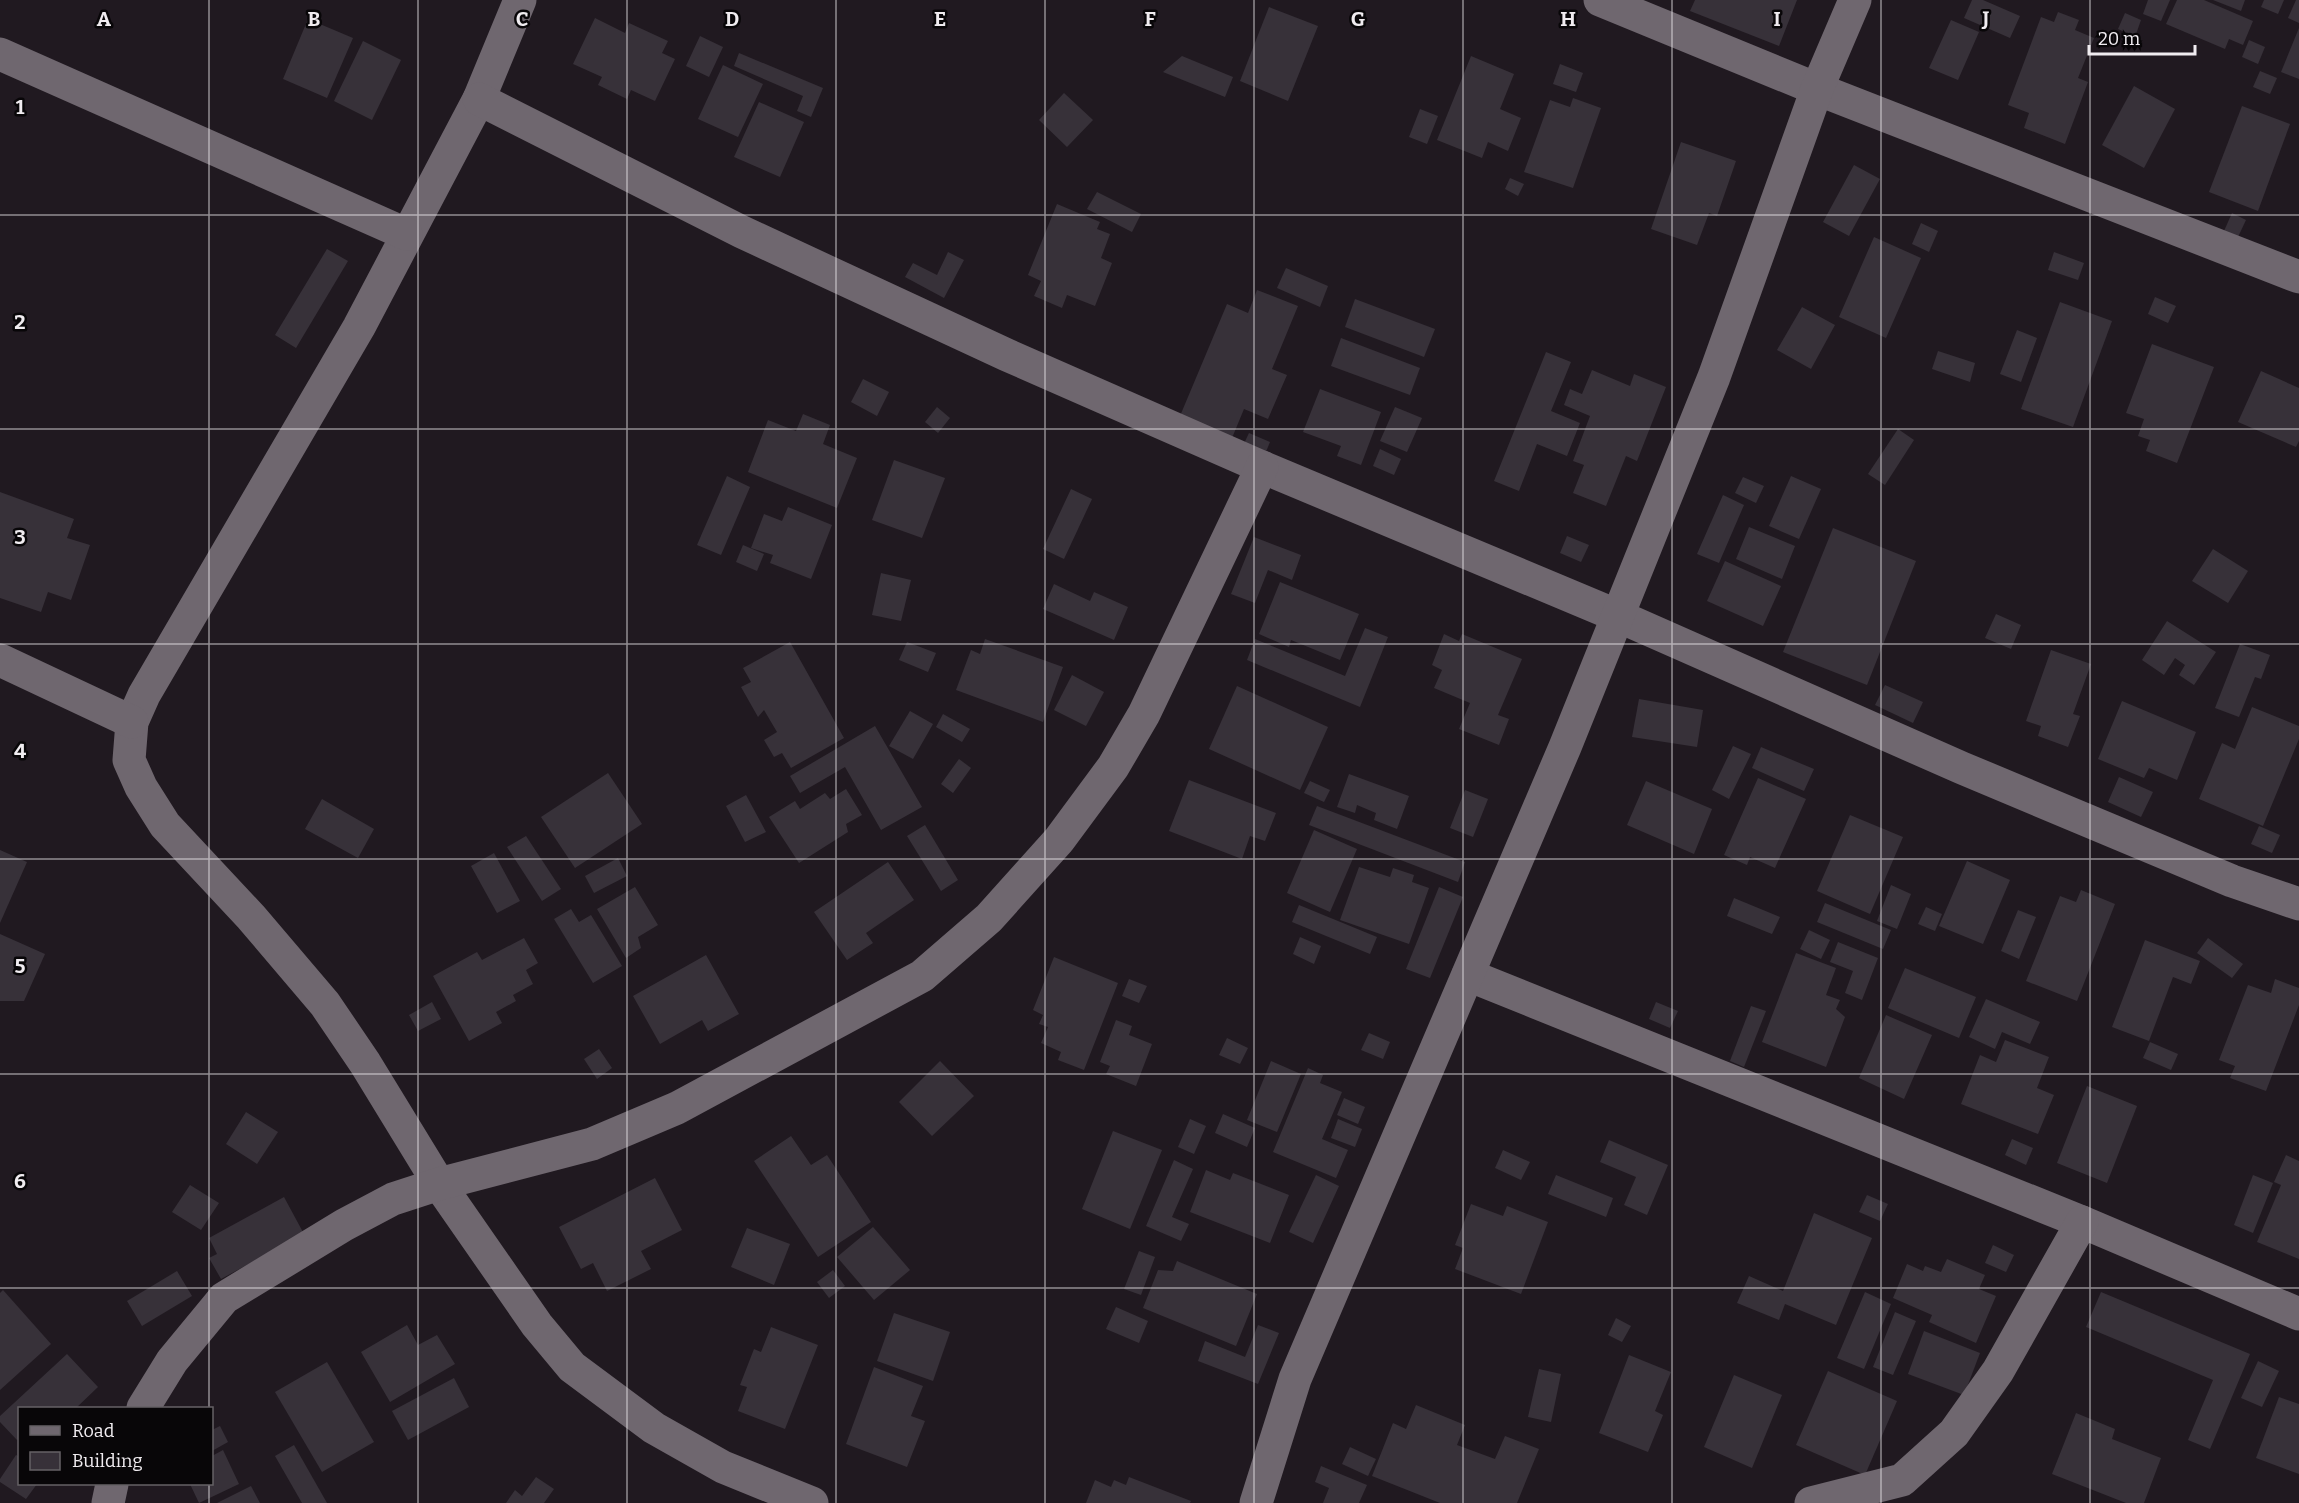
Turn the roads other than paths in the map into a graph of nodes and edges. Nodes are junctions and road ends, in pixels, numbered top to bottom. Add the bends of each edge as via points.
1 (520, 0) edge
2 (1600, 0) edge
3 (1855, 0) edge
4 (0, 54) edge
5 (1817, 89) junction
6 (478, 99) junction
7 (406, 234) junction
8 (2299, 277) edge
9 (1262, 467) junction
10 (1618, 616) junction
11 (0, 660) edge
12 (132, 722) junction
13 (2299, 904) edge
14 (1468, 975) junction
15 (439, 1184) junction
16 (2082, 1222) junction
17 (2299, 1314) edge
18 (144, 1407) edge
19 (112, 1485) edge
20 (108, 1503) edge
21 (812, 1503) edge
22 (1256, 1503) edge
23 (1811, 1503) edge

1 - 6 street
2 - 5 street
3 - 5 street
4 - 7 street
5 - 8 street
5 - 10 street via 1714,377
6 - 7 street
6 - 9 street via 742,232 1006,356
7 - 12 street via 359,327 160,667
9 - 10 street
9 - 15 street via 1144,714 1113,767 1059,840 989,918 922,976 677,1108 592,1143
10 - 13 street via 1962,768 2232,881
10 - 14 street
11 - 12 street
12 - 15 street via 129,760 135,778 165,825 251,916 325,1004
14 - 16 street
14 - 22 street via 1295,1379
15 - 18 street via 393,1199 224,1298 172,1361
15 - 21 street via 537,1325 572,1367 654,1428 723,1467
16 - 17 street
16 - 23 street via 1998,1371 1954,1433 1902,1480
19 - 20 street

